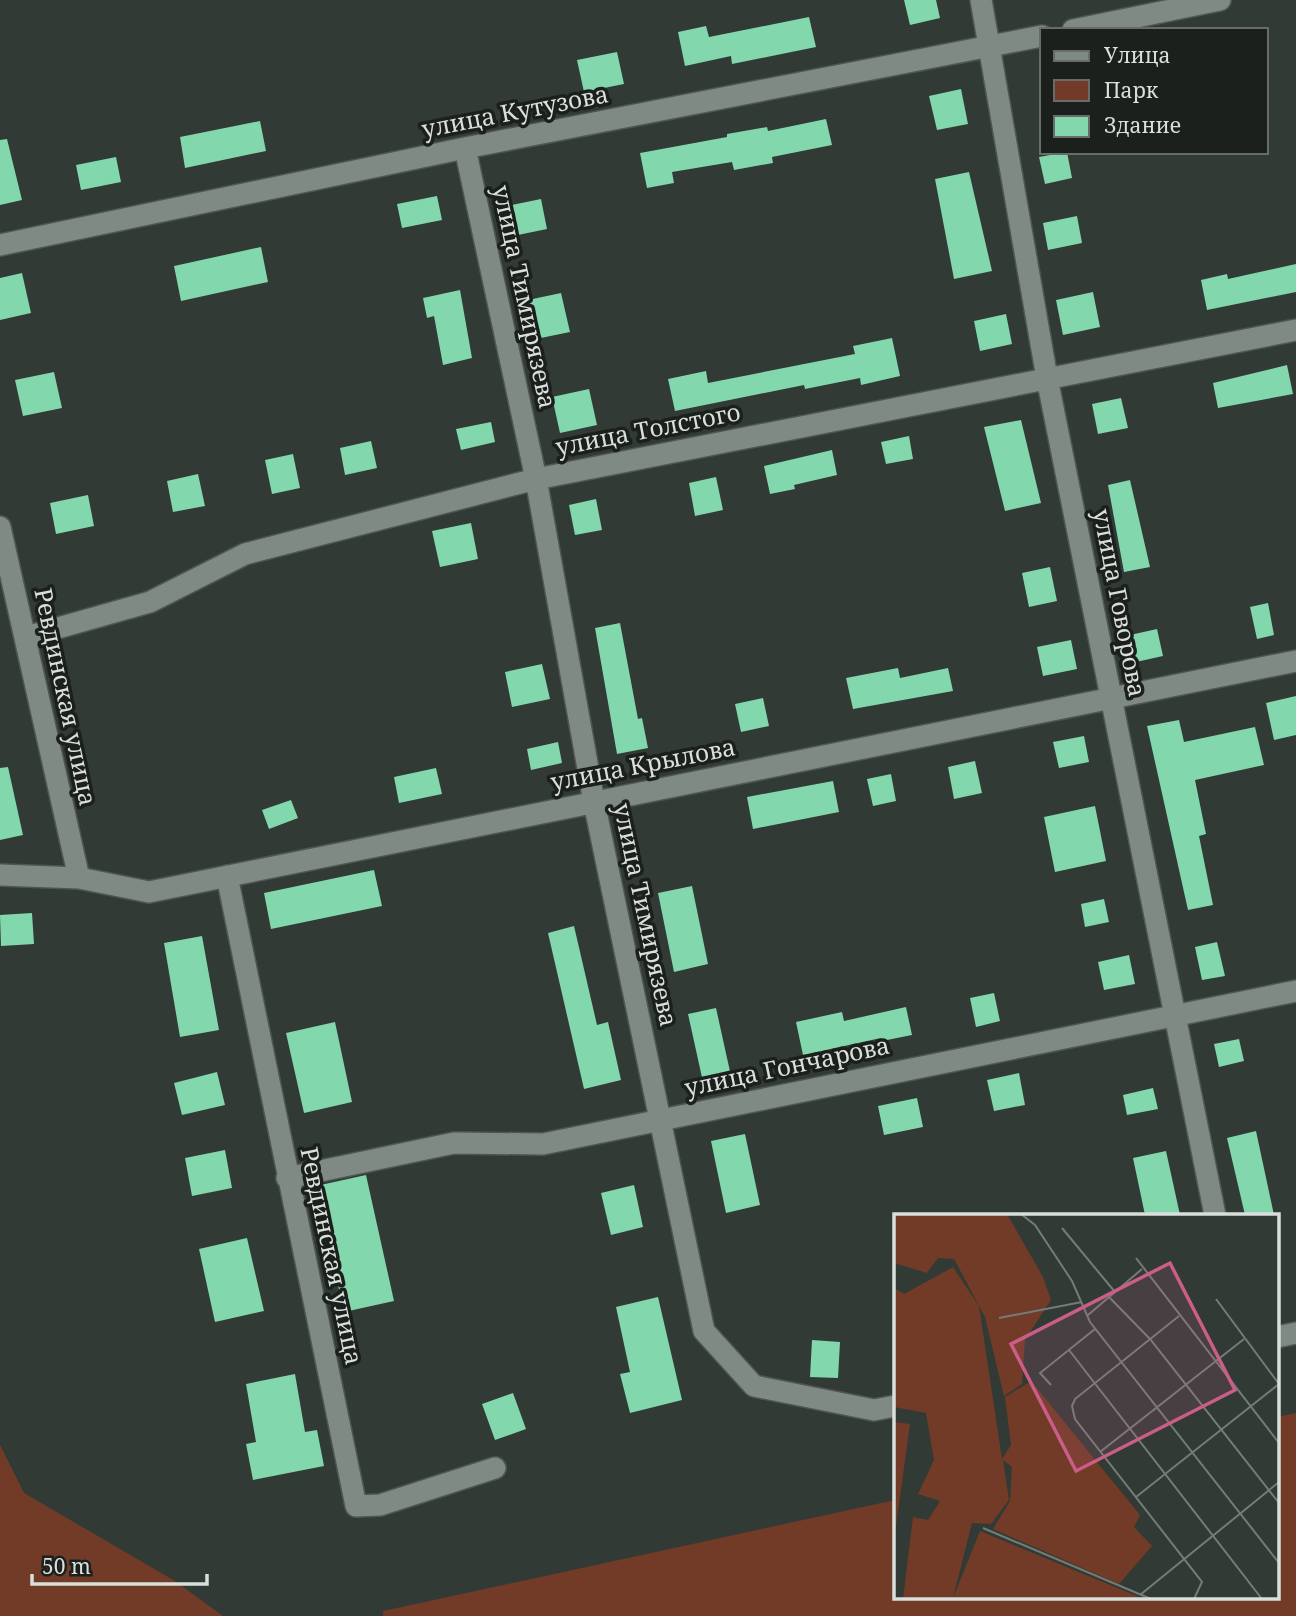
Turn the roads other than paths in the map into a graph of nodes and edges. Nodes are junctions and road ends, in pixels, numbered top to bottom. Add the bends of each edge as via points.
1 (981, 0) edge
2 (1220, 0) edge
3 (1083, 28) edge
4 (1040, 36) edge
5 (992, 46) junction
6 (465, 148) junction
7 (0, 245) edge
8 (1296, 330) edge
9 (1047, 378) junction
10 (536, 479) junction
11 (0, 527) edge
12 (5, 570) edge
13 (26, 637) junction
14 (1296, 661) edge
15 (1111, 697) junction
16 (594, 802) junction
17 (0, 874) edge
18 (227, 876) junction
19 (79, 878) junction
20 (1296, 991) edge
21 (1176, 1013) junction
22 (662, 1120) junction
23 (287, 1178) junction
24 (1215, 1214) edge
25 (1296, 1333) edge
26 (1278, 1337) edge
27 (894, 1406) edge
28 (495, 1468) dead end

1 - 5 street, улица Говорова
2 - 3 street
4 - 5 street, улица Кутузова
5 - 6 street, улица Кутузова
5 - 9 street, улица Говорова
6 - 7 street, улица Кутузова
6 - 10 street, улица Тимирязева
8 - 9 street, улица Толстого
9 - 10 street, улица Толстого
9 - 15 street, улица Говорова
10 - 13 street, улица Толстого via 245,554 150,602
10 - 16 street, улица Тимирязева
11 - 12 street, Ревдинская улица
12 - 13 street, Ревдинская улица
13 - 19 street, Ревдинская улица
14 - 15 street, улица Крылова
15 - 16 street, улица Крылова
15 - 21 street, улица Говорова
16 - 18 street, улица Крылова
16 - 22 street, улица Тимирязева
17 - 19 street, улица Крылова
18 - 19 street, улица Крылова via 149,892
18 - 23 street, Ревдинская улица
20 - 21 street, улица Гончарова
21 - 22 street, улица Гончарова
21 - 24 street, улица Говорова
22 - 23 street, улица Гончарова via 543,1144 454,1143
22 - 27 street, улица Тимирязева via 704,1331 754,1386 874,1410
23 - 28 street, Ревдинская улица via 356,1506 380,1505
25 - 26 street

